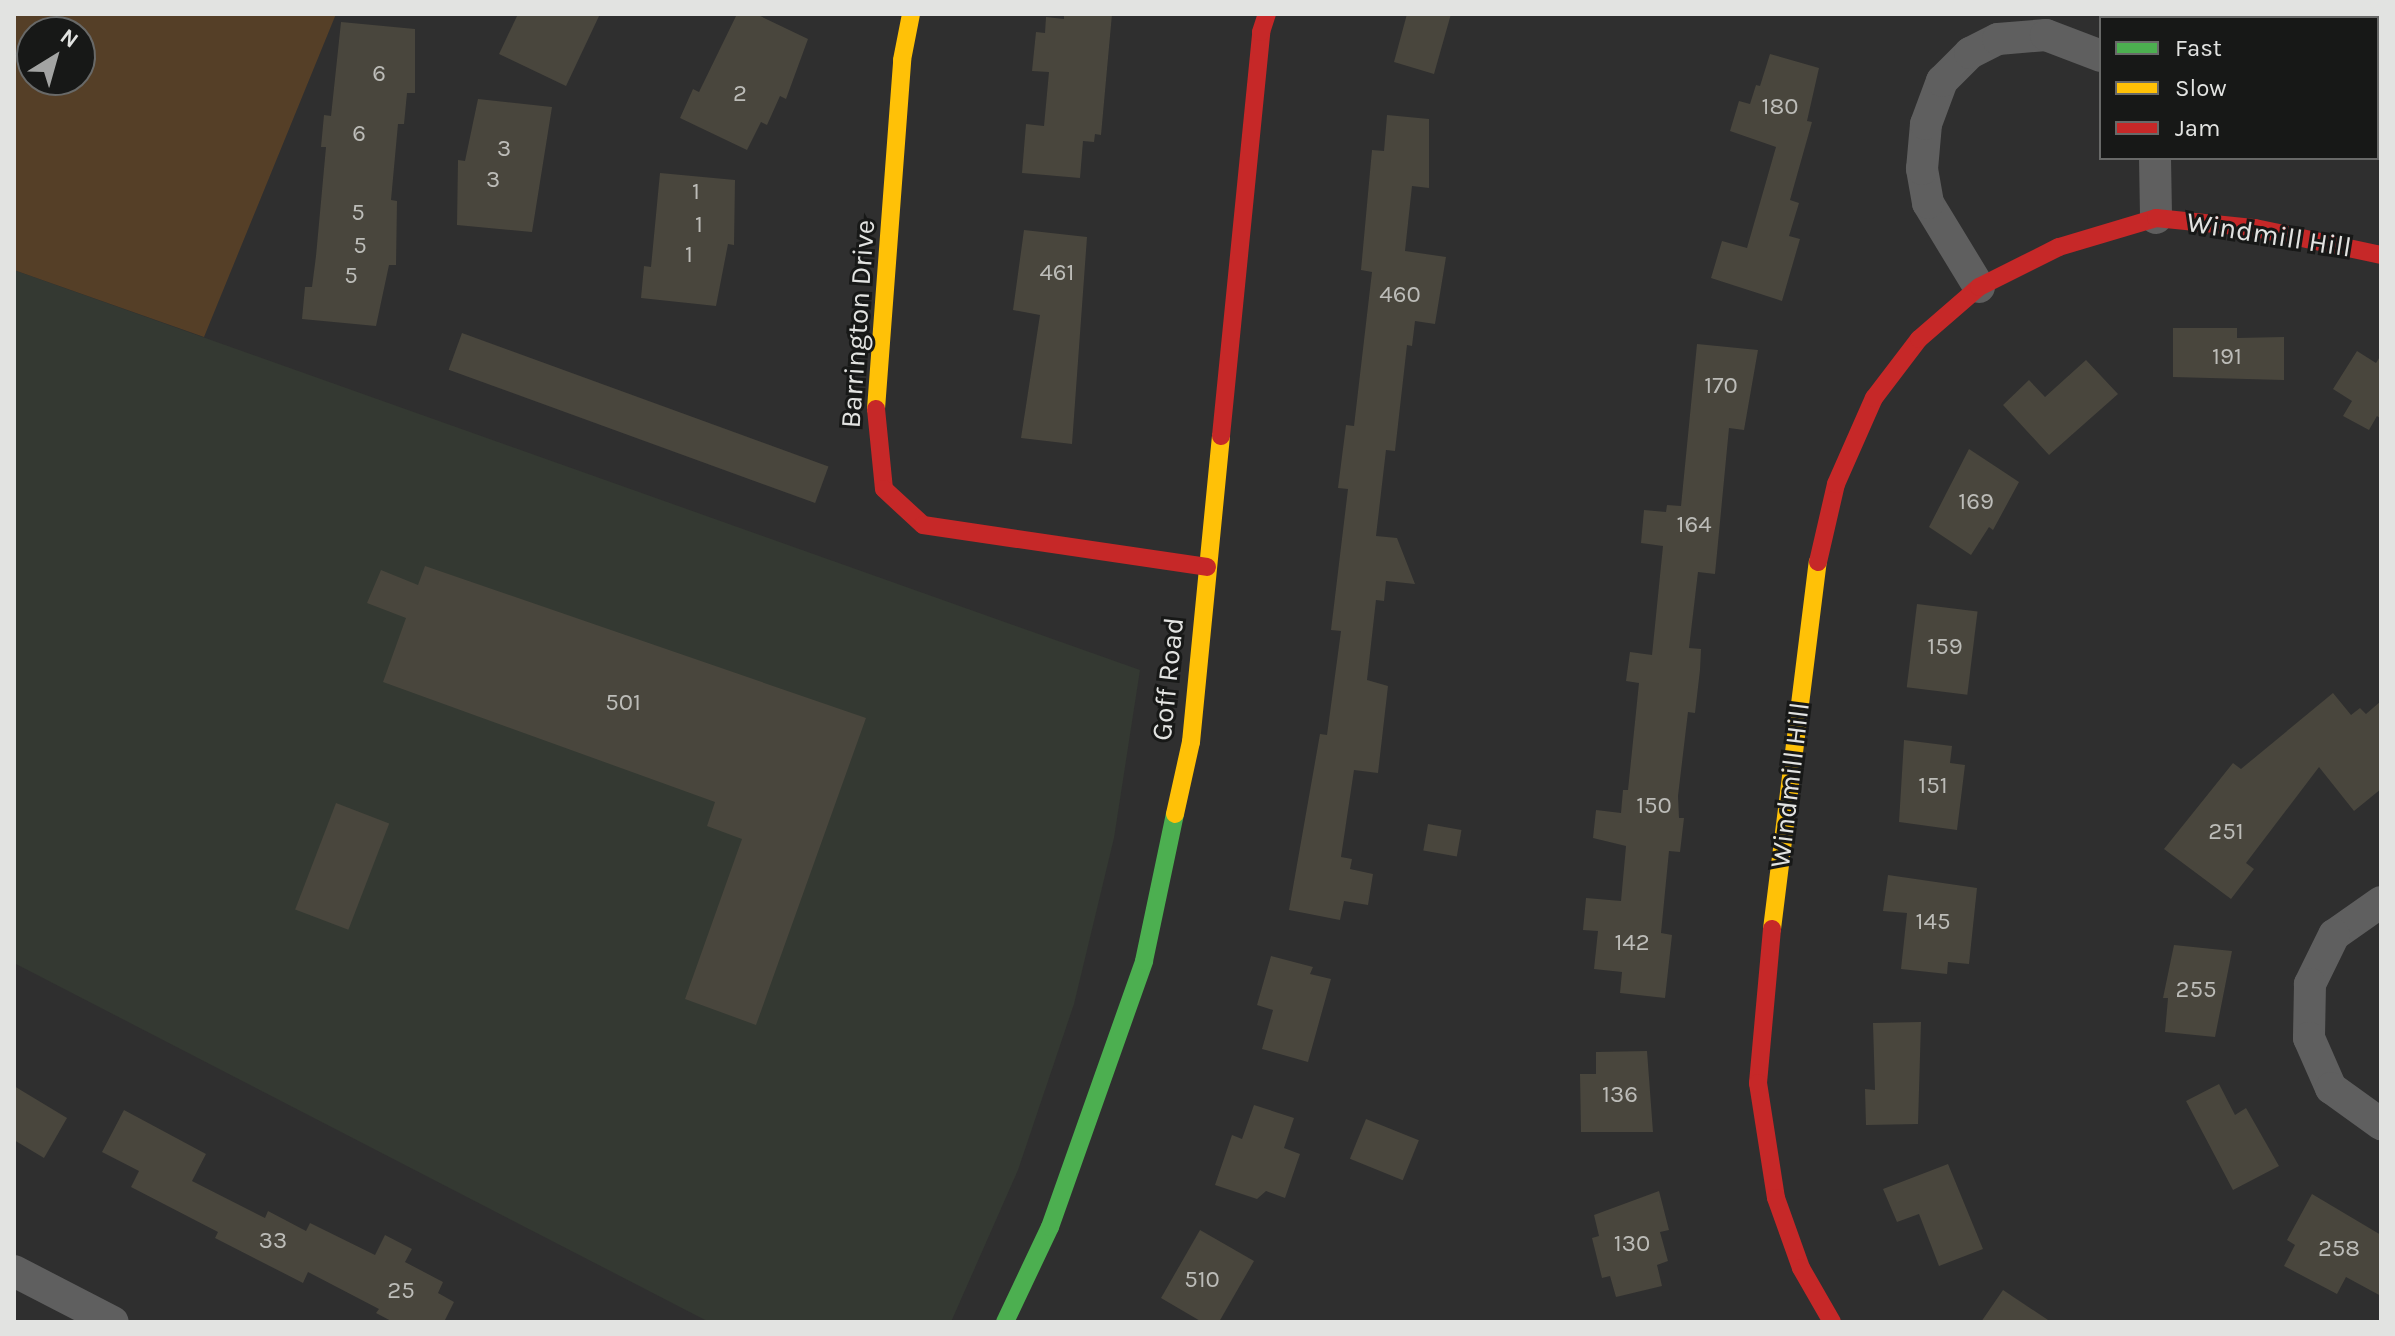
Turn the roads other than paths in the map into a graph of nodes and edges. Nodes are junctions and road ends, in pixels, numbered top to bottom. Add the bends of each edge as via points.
1 (911, 14) edge
2 (1267, 14) edge
3 (2099, 55) edge
4 (2155, 160) edge
5 (2156, 218) junction
6 (2381, 255) edge
7 (1979, 287) junction
8 (1207, 567) junction
9 (2381, 902) edge
10 (2381, 1124) edge
11 (14, 1271) edge
12 (113, 1322) edge
13 (1005, 1322) edge
14 (1832, 1322) edge

1 - 8 street, Barrington Drive via 902,60 876,409 884,489 923,525
2 - 8 street, Goff Road via 1261,32
3 - 7 street via 2046,35 1998,39 1970,53 1942,81 1926,124 1922,169 1928,203
4 - 5 street, Windmill Hill
5 - 6 street, Windmill Hill via 2255,228
5 - 7 street, Windmill Hill via 2059,247
7 - 14 street, Windmill Hill via 1919,339 1874,398 1836,484 1814,579 1758,1083 1776,1198 1801,1268
8 - 13 street, Goff Road via 1191,742 1144,961 1050,1227
9 - 10 street via 2334,935 2310,984 2309,1038 2331,1088
11 - 12 street

